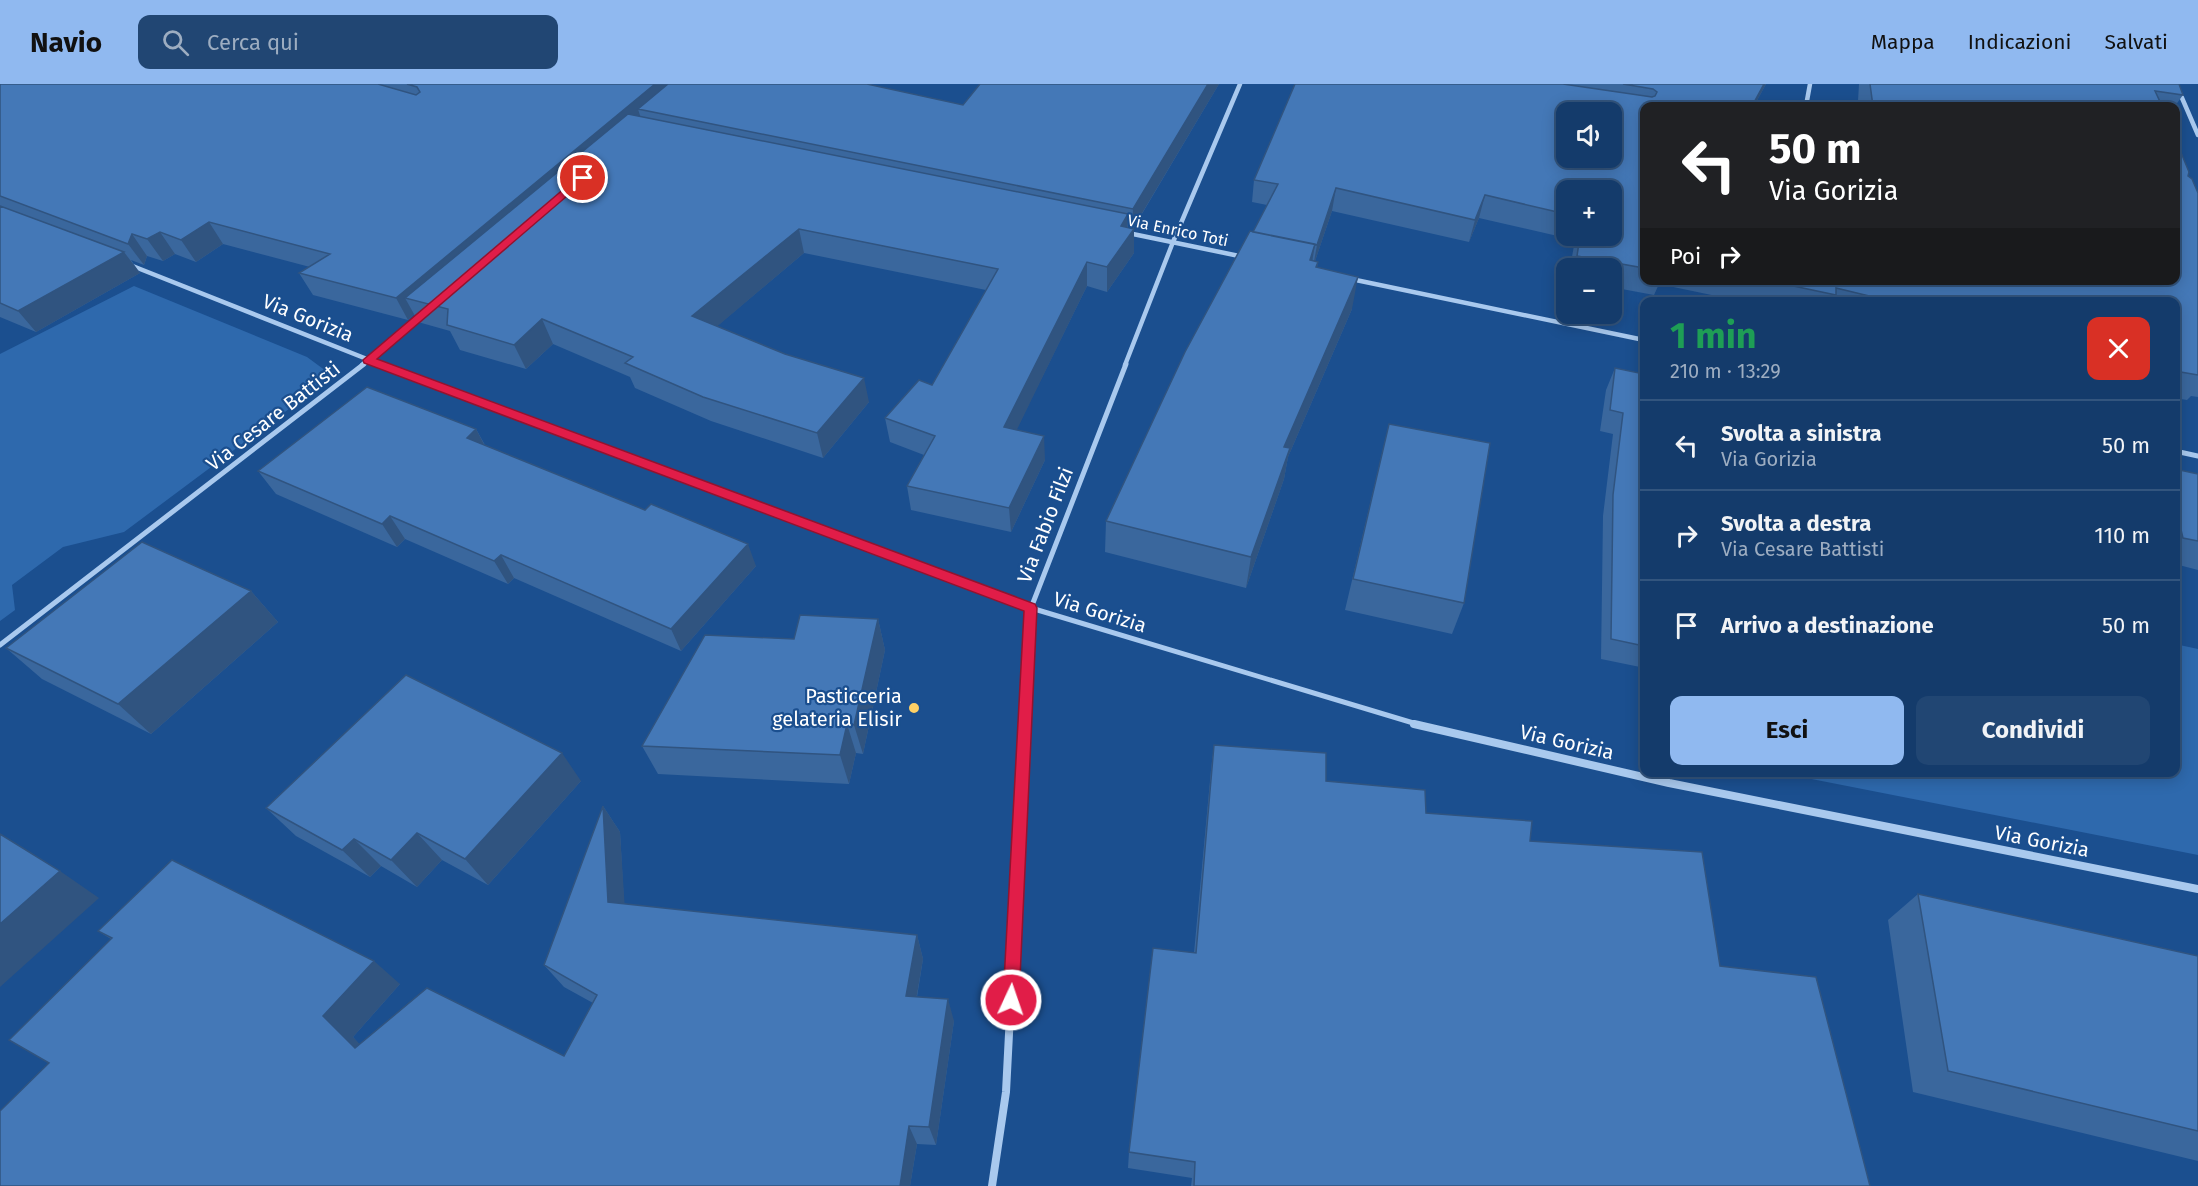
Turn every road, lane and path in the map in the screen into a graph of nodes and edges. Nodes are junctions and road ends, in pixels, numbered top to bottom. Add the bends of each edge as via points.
1 (1240, 84) edge
2 (1810, 84) edge
3 (2176, 84) edge
4 (1807, 102) edge
5 (2198, 135) edge
6 (1116, 230) edge
7 (1173, 242) junction
8 (1253, 259) edge
9 (122, 262) edge
10 (1345, 278) edge
11 (431, 307) edge
12 (1640, 339) edge
13 (368, 360) junction
14 (2180, 452) edge
15 (2198, 456) edge
16 (1031, 608) junction
17 (0, 645) edge
18 (1640, 776) edge
19 (1643, 777) edge
20 (2198, 890) edge
21 (992, 1186) edge

1 - 7 street, Via Fabio Filzi
2 - 4 street
3 - 5 street
6 - 7 street, Via Enrico Toti
7 - 8 street, Via Enrico Toti
7 - 16 street, Via Fabio Filzi
9 - 13 street, Via Gorizia
10 - 12 street
11 - 13 street, Via Cesare Battisti
13 - 16 street, Via Gorizia
13 - 17 street, Via Cesare Battisti
14 - 15 street
16 - 18 street, Via Gorizia via 1407,722
16 - 21 street, Via Fabio Filzi via 1006,1092
19 - 20 street, Via Gorizia

